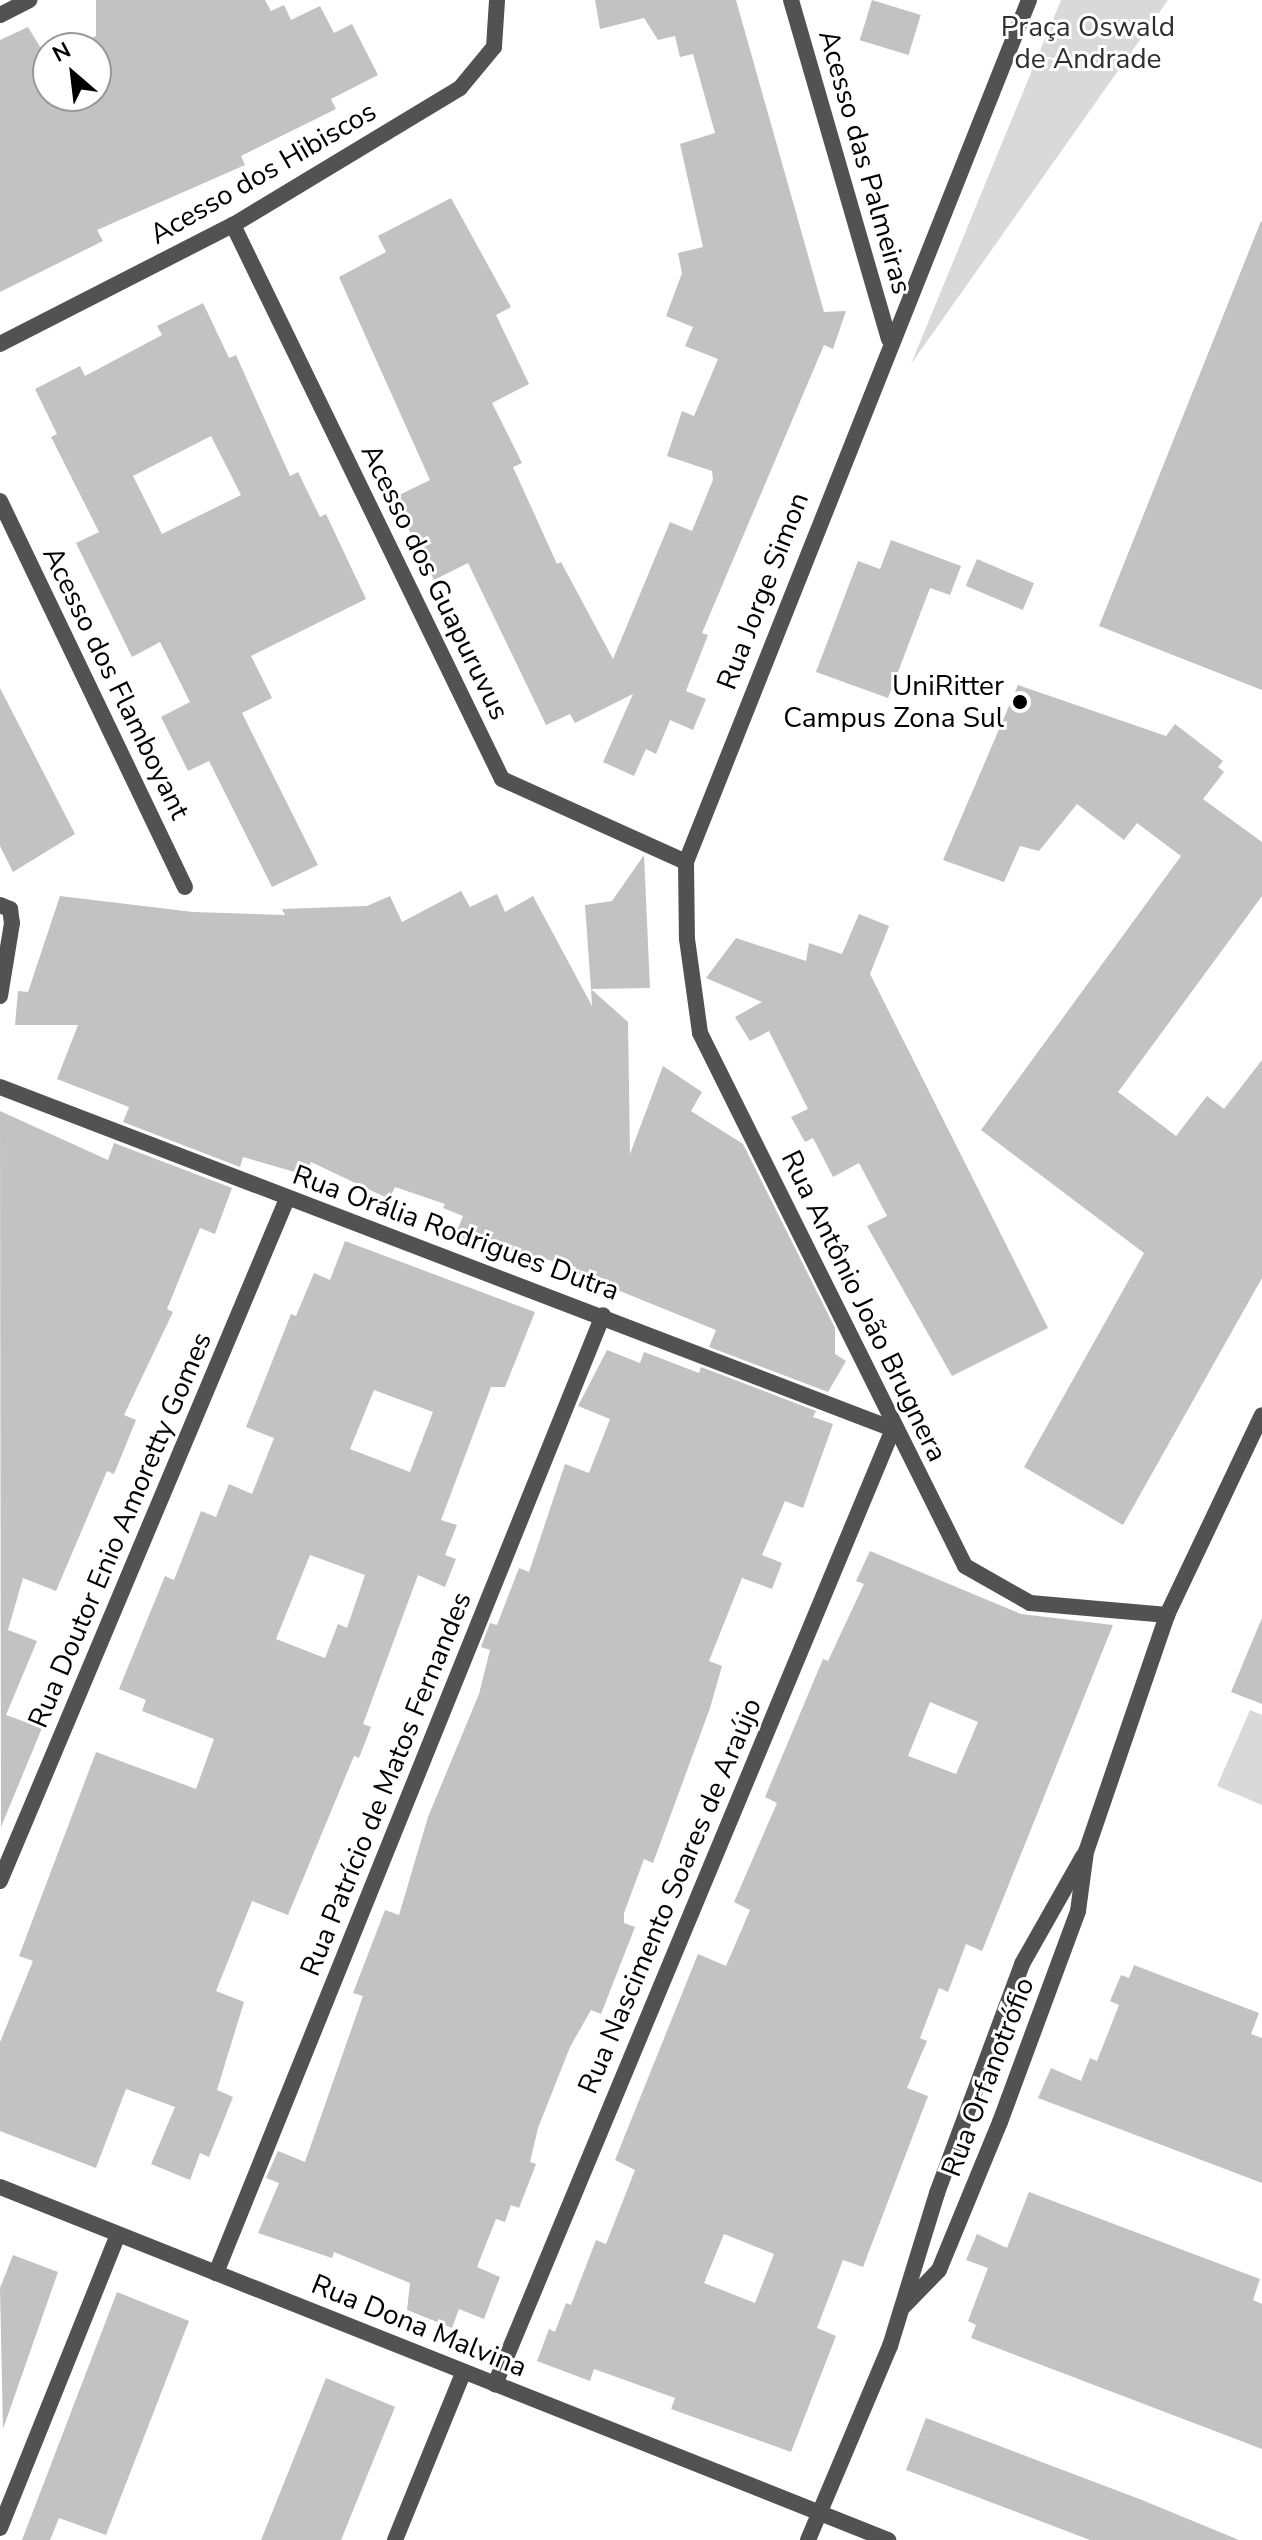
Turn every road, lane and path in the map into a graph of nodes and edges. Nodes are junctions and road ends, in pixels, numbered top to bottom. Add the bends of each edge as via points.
1 (29, 0) edge
2 (497, 0) edge
3 (791, 0) edge
4 (1029, 0) edge
5 (0, 15) edge
6 (233, 225) junction
7 (889, 339) junction
8 (0, 344) edge
9 (0, 501) edge
10 (686, 862) junction
11 (185, 887) dead end
12 (5, 907) edge
13 (0, 996) edge
14 (0, 1087) edge
15 (287, 1199) junction
16 (603, 1315) junction
17 (1262, 1415) edge
18 (893, 1429) junction
19 (1167, 1615) junction
20 (1086, 1852) junction
21 (0, 1881) edge
22 (0, 2187) edge
23 (118, 2235) junction
24 (216, 2273) junction
25 (904, 2306) junction
26 (463, 2373) junction
27 (495, 2384) junction
28 (818, 2515) junction
29 (0, 2528) edge
30 (395, 2540) edge
31 (808, 2540) edge
32 (888, 2540) edge

1 - 5 street
2 - 6 street, Acesso dos Hibiscos via 494,47 460,88
3 - 7 street, Acesso das Palmeiras
4 - 7 street, Rua Jorge Simon
6 - 8 street, Acesso dos Hibiscos
6 - 10 street, Acesso dos Guapuruvus via 502,779
7 - 10 street, Rua Jorge Simon
9 - 11 street, Acesso dos Flamboyant
10 - 18 street, Rua Antônio João Brugnera via 687,939 700,1033
12 - 13 street
14 - 15 street, Rua Orália Rodrigues Dutra
15 - 16 street, Rua Orália Rodrigues Dutra
15 - 21 street, Rua Doutor Enio Amoretty Gomes
16 - 18 street, Rua Orália Rodrigues Dutra
16 - 24 street, Rua Patrício de Matos Fernandes
17 - 19 street, Rua Orfanotrófio
18 - 19 street, Rua Antônio João Brugnera via 965,1566 1030,1603
18 - 27 street, Rua Nascimento Soares de Araújo
19 - 20 street, Rua Orfanotrófio
20 - 25 street, Rua Orfanotrófio via 1022,1964 937,2193
20 - 25 street, Rua Orfanotrófio via 1078,1911 1000,2122 939,2270
22 - 23 street, Rua Dona Malvina
23 - 24 street, Rua Dona Malvina
23 - 29 street
24 - 26 street, Rua Dona Malvina
25 - 28 street, Rua Orfanotrófio
26 - 27 street, Rua Dona Malvina
26 - 30 street
27 - 28 street, Rua Dona Malvina
28 - 31 street, Rua Orfanotrófio
28 - 32 street, Rua Dona Malvina

